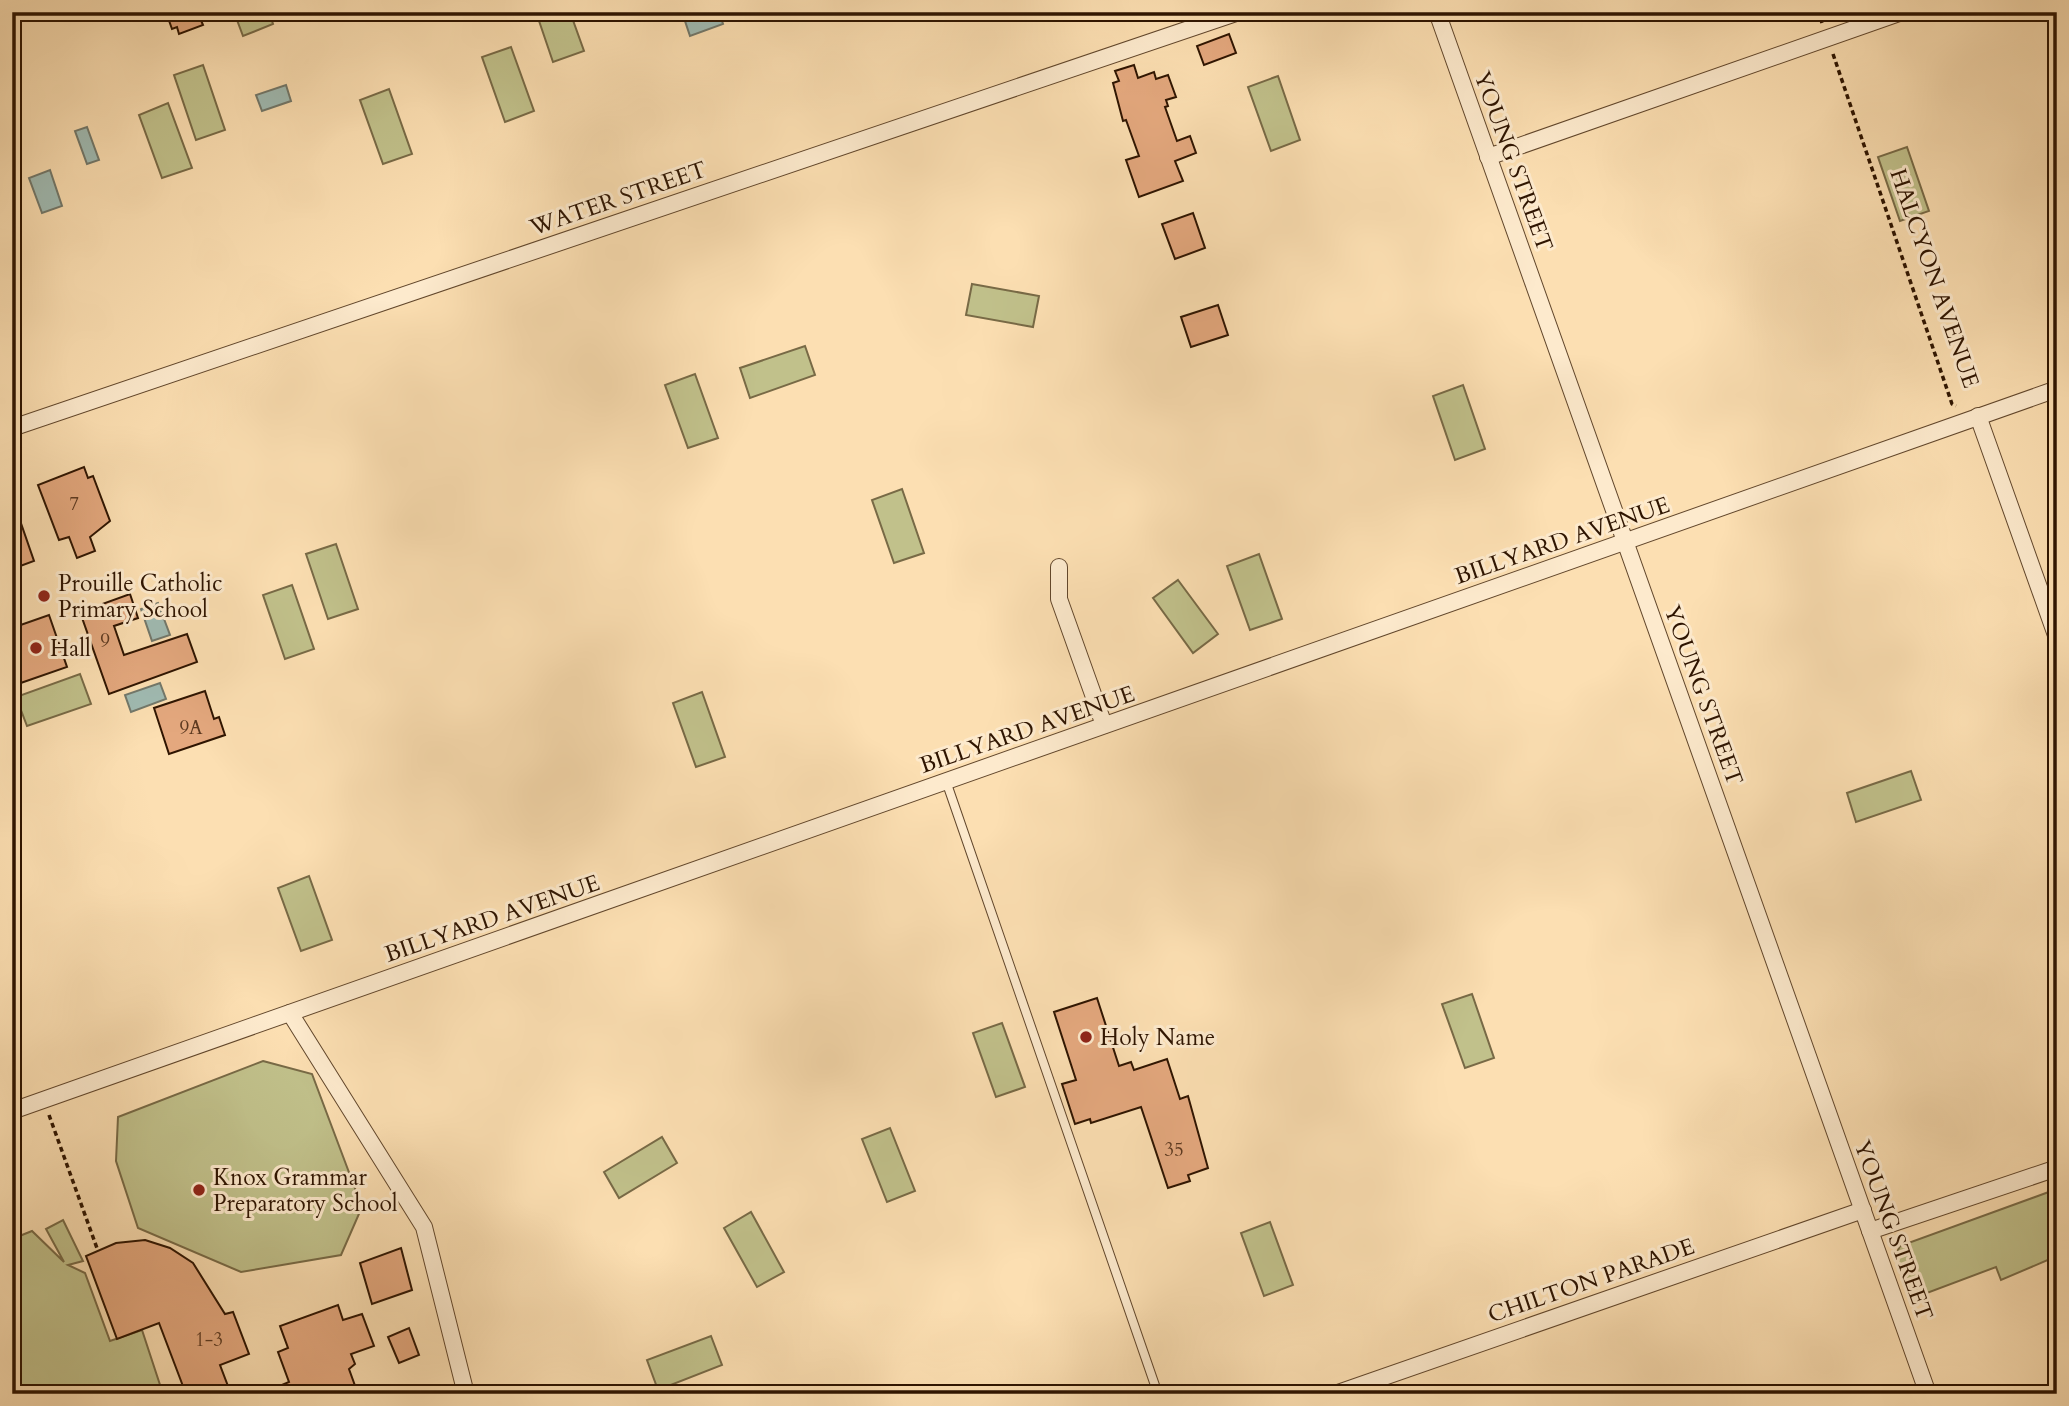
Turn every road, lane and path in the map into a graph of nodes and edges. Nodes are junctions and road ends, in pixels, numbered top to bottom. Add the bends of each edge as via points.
1 (1239, 12) edge
2 (1437, 12) edge
3 (1902, 12) edge
4 (1828, 38) junction
5 (1488, 157) junction
6 (2057, 388) edge
7 (1978, 416) junction
8 (12, 428) edge
9 (1625, 541) junction
10 (1059, 567) dead end
11 (2057, 638) edge
12 (1104, 725) junction
13 (946, 781) junction
14 (290, 1013) junction
15 (12, 1111) edge
16 (55, 1131) dead end
17 (2057, 1168) edge
18 (1863, 1210) junction
19 (1870, 1231) junction
20 (98, 1251) dead end
21 (466, 1394) edge
22 (1158, 1394) edge
23 (1335, 1394) edge
24 (1928, 1394) edge

1 - 8 street, WATER STREET
2 - 5 street, YOUNG STREET
3 - 4 street
4 - 5 street
4 - 7 path, HALCYON AVENUE via 1952,404
5 - 9 street, YOUNG STREET
6 - 7 street, BILLYARD AVENUE
7 - 9 street, BILLYARD AVENUE
7 - 11 street, HALCYON AVENUE
9 - 12 street, BILLYARD AVENUE
9 - 18 street, YOUNG STREET
10 - 12 street via 1059,599
12 - 13 street, BILLYARD AVENUE
13 - 14 street, BILLYARD AVENUE
13 - 22 lane
14 - 15 street, BILLYARD AVENUE
14 - 21 street via 424,1227
16 - 20 path
17 - 19 street
18 - 19 street, YOUNG STREET
18 - 23 street, CHILTON PARADE
19 - 24 street, YOUNG STREET

